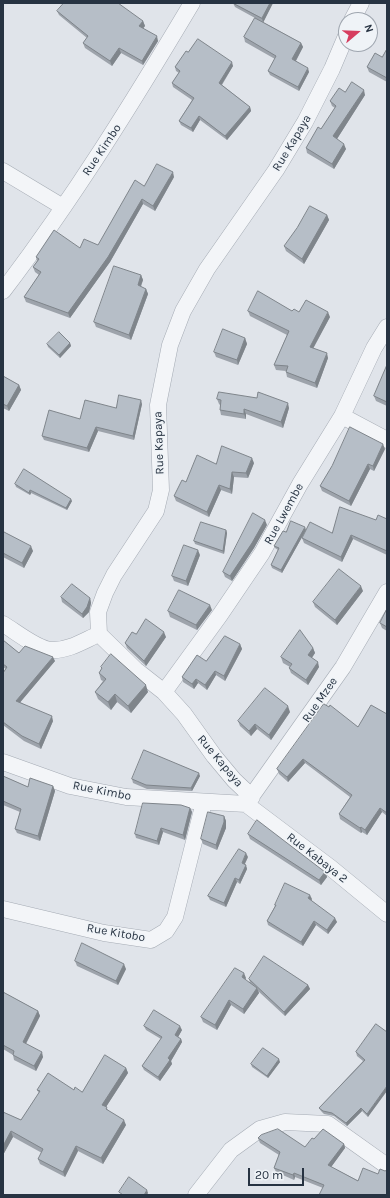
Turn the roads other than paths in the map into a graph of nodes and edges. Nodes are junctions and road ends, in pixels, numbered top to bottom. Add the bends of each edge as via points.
1 (192, 3) edge
2 (339, 52) edge
3 (3, 171) edge
4 (64, 207) junction
5 (3, 291) edge
6 (387, 327) edge
7 (342, 416) junction
8 (387, 440) edge
9 (387, 592) edge
10 (3, 624) edge
11 (99, 634) junction
12 (164, 692) junction
13 (3, 762) edge
14 (249, 801) junction
15 (204, 802) junction
16 (3, 909) edge
17 (387, 914) edge
18 (387, 1166) edge
19 (196, 1195) edge

1 - 4 street, Rue Kimbo via 126,114
2 - 11 street, Rue Kapaya via 302,128 207,269 183,311 170,345 158,406 161,490 156,511 104,593 98,612
3 - 4 street
4 - 5 street, Rue Kimbo
6 - 7 street, Rue Lwembe via 374,348
7 - 8 street
7 - 12 street, Rue Lwembe via 262,553
9 - 14 street, Rue Mzee via 343,667
10 - 11 street via 33,643 51,650 63,649
11 - 12 street, Rue Kapaya via 131,666
12 - 14 street, Rue Kapaya via 184,714
13 - 15 street, Rue Kimbo via 70,786 126,797
14 - 15 street, Rue Kimbo
14 - 17 street, Rue Kabaya 2
15 - 16 street, Rue Kitobo via 175,917 166,931 151,940 104,933
18 - 19 street via 328,1124 285,1122 260,1129 231,1150

